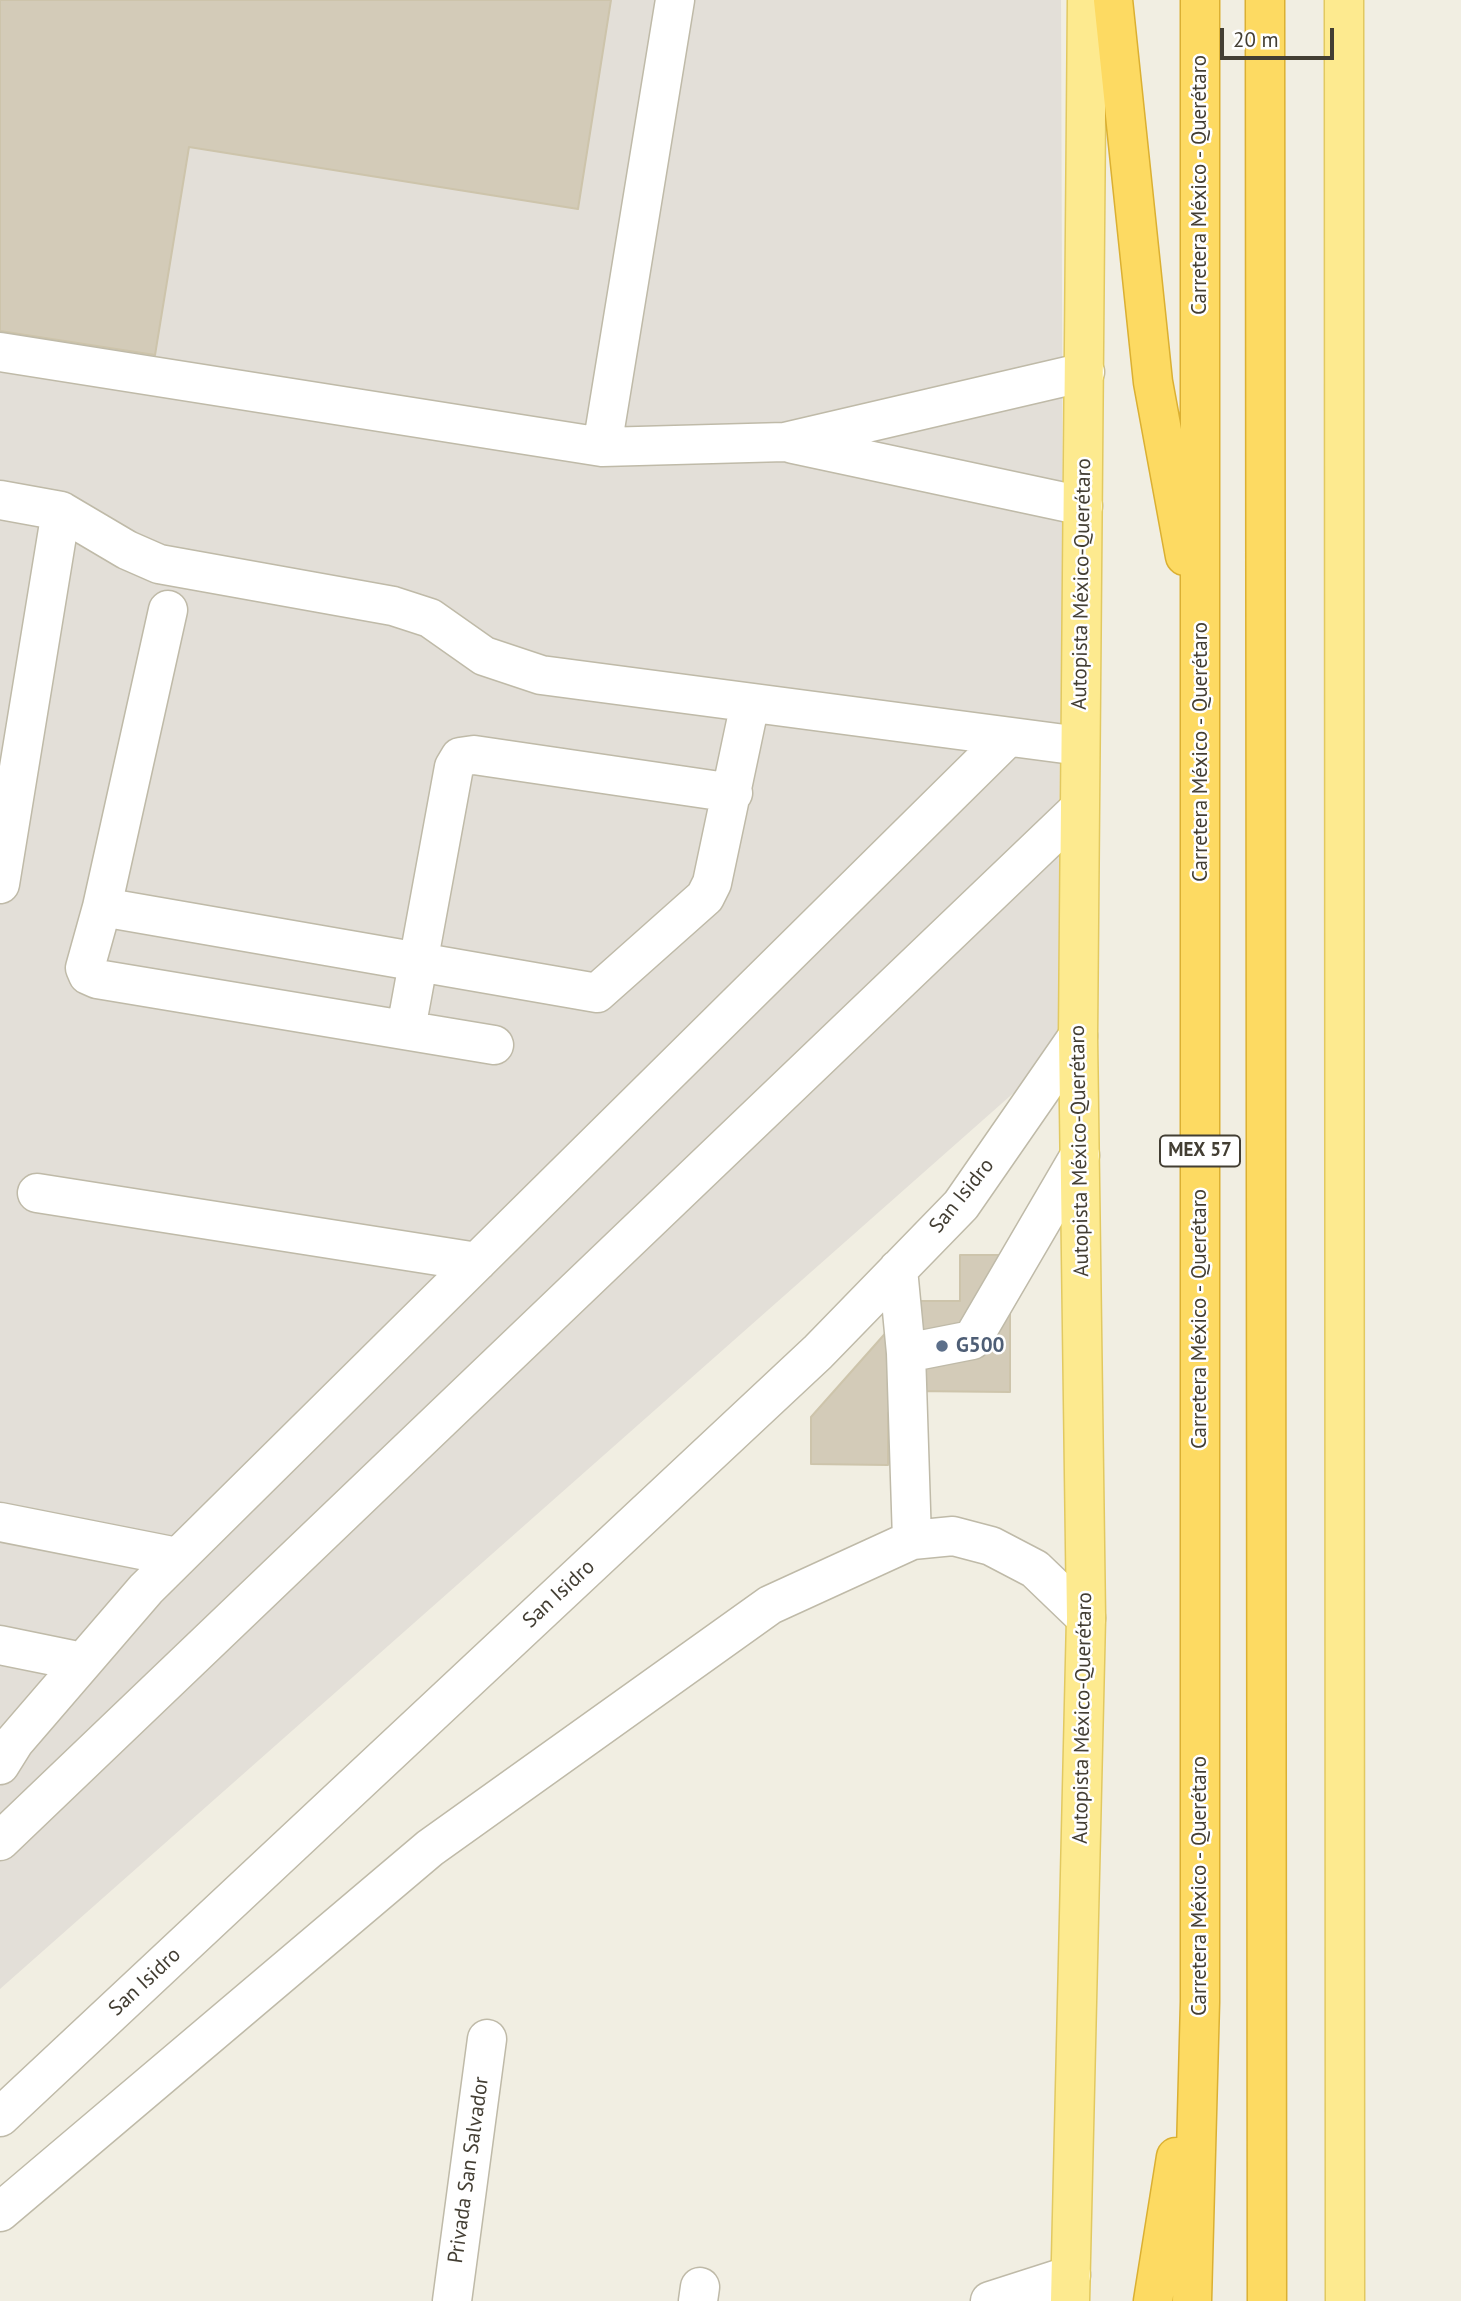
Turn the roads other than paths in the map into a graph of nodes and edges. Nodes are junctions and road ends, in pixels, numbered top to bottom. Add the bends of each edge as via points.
1 (675, 0) edge
2 (1087, 0) edge
3 (1113, 0) edge
4 (1200, 0) edge
5 (1265, 0) edge
6 (1345, 0) edge
7 (0, 352) edge
8 (1085, 372) junction
9 (785, 442) junction
10 (603, 447) junction
11 (0, 500) edge
12 (1083, 506) junction
13 (61, 511) junction
14 (168, 610) dead end
15 (1202, 630) junction
16 (750, 703) junction
17 (1008, 737) junction
18 (1080, 746) junction
19 (733, 793) junction
20 (1079, 809) junction
21 (0, 884) edge
22 (102, 907) junction
23 (416, 964) junction
24 (406, 1029) junction
25 (1078, 1036) junction
26 (494, 1045) dead end
27 (1080, 1155) junction
28 (37, 1193) dead end
29 (477, 1262) junction
30 (898, 1269) junction
31 (906, 1353) junction
32 (0, 1522) edge
33 (912, 1540) junction
34 (177, 1557) junction
35 (1086, 1618) junction
36 (0, 1645) edge
37 (83, 1662) junction
38 (0, 1765) edge
39 (0, 1841) edge
40 (1200, 2003) junction
41 (487, 2039) dead end
42 (0, 2117) edge
43 (0, 2212) edge
44 (1071, 2288) edge
45 (452, 2301) edge
46 (990, 2301) edge
47 (1153, 2301) edge
48 (1192, 2301) edge
49 (1267, 2301) edge
50 (1345, 2301) edge

1 - 10 street
2 - 8 main road, Autopista México-Querétaro
3 - 15 highway via 1153,382
4 - 15 highway, Carretera México - Querétaro / MEX 57
5 - 49 highway, MEX 57
6 - 50 main road
7 - 10 street
8 - 9 street
8 - 12 main road, Autopista México-Querétaro
9 - 10 street
9 - 12 street
11 - 13 street
12 - 18 main road, Autopista México-Querétaro
13 - 16 street via 159,564 393,606 430,618 484,656 541,675
13 - 21 street
14 - 22 street
15 - 40 highway, Carretera México - Querétaro / MEX 57
16 - 17 street
16 - 19 street
17 - 18 street
17 - 29 street
18 - 20 main road, Autopista México-Querétaro
19 - 23 street via 705,897 597,993
19 - 23 street via 474,755 460,757 454,767
20 - 25 main road, Autopista México-Querétaro
20 - 39 street
22 - 23 street
22 - 24 street via 85,968 88,975
23 - 24 street
24 - 26 street
25 - 27 main road, Autopista México-Querétaro
25 - 30 street, San Isidro via 961,1205
27 - 31 street via 972,1340
27 - 35 main road, Autopista México-Querétaro
28 - 29 street
29 - 34 street
30 - 31 street
30 - 42 street, San Isidro via 818,1352
31 - 33 street
32 - 34 street
33 - 35 street via 953,1536 991,1546 1035,1569
33 - 43 street via 770,1605 430,1848
34 - 37 street
35 - 44 main road, Autopista México-Querétaro
36 - 37 street
37 - 38 street
40 - 47 highway
40 - 48 highway, Carretera México - Querétaro / MEX 57
41 - 45 street, Privada San Salvador
44 - 46 street

